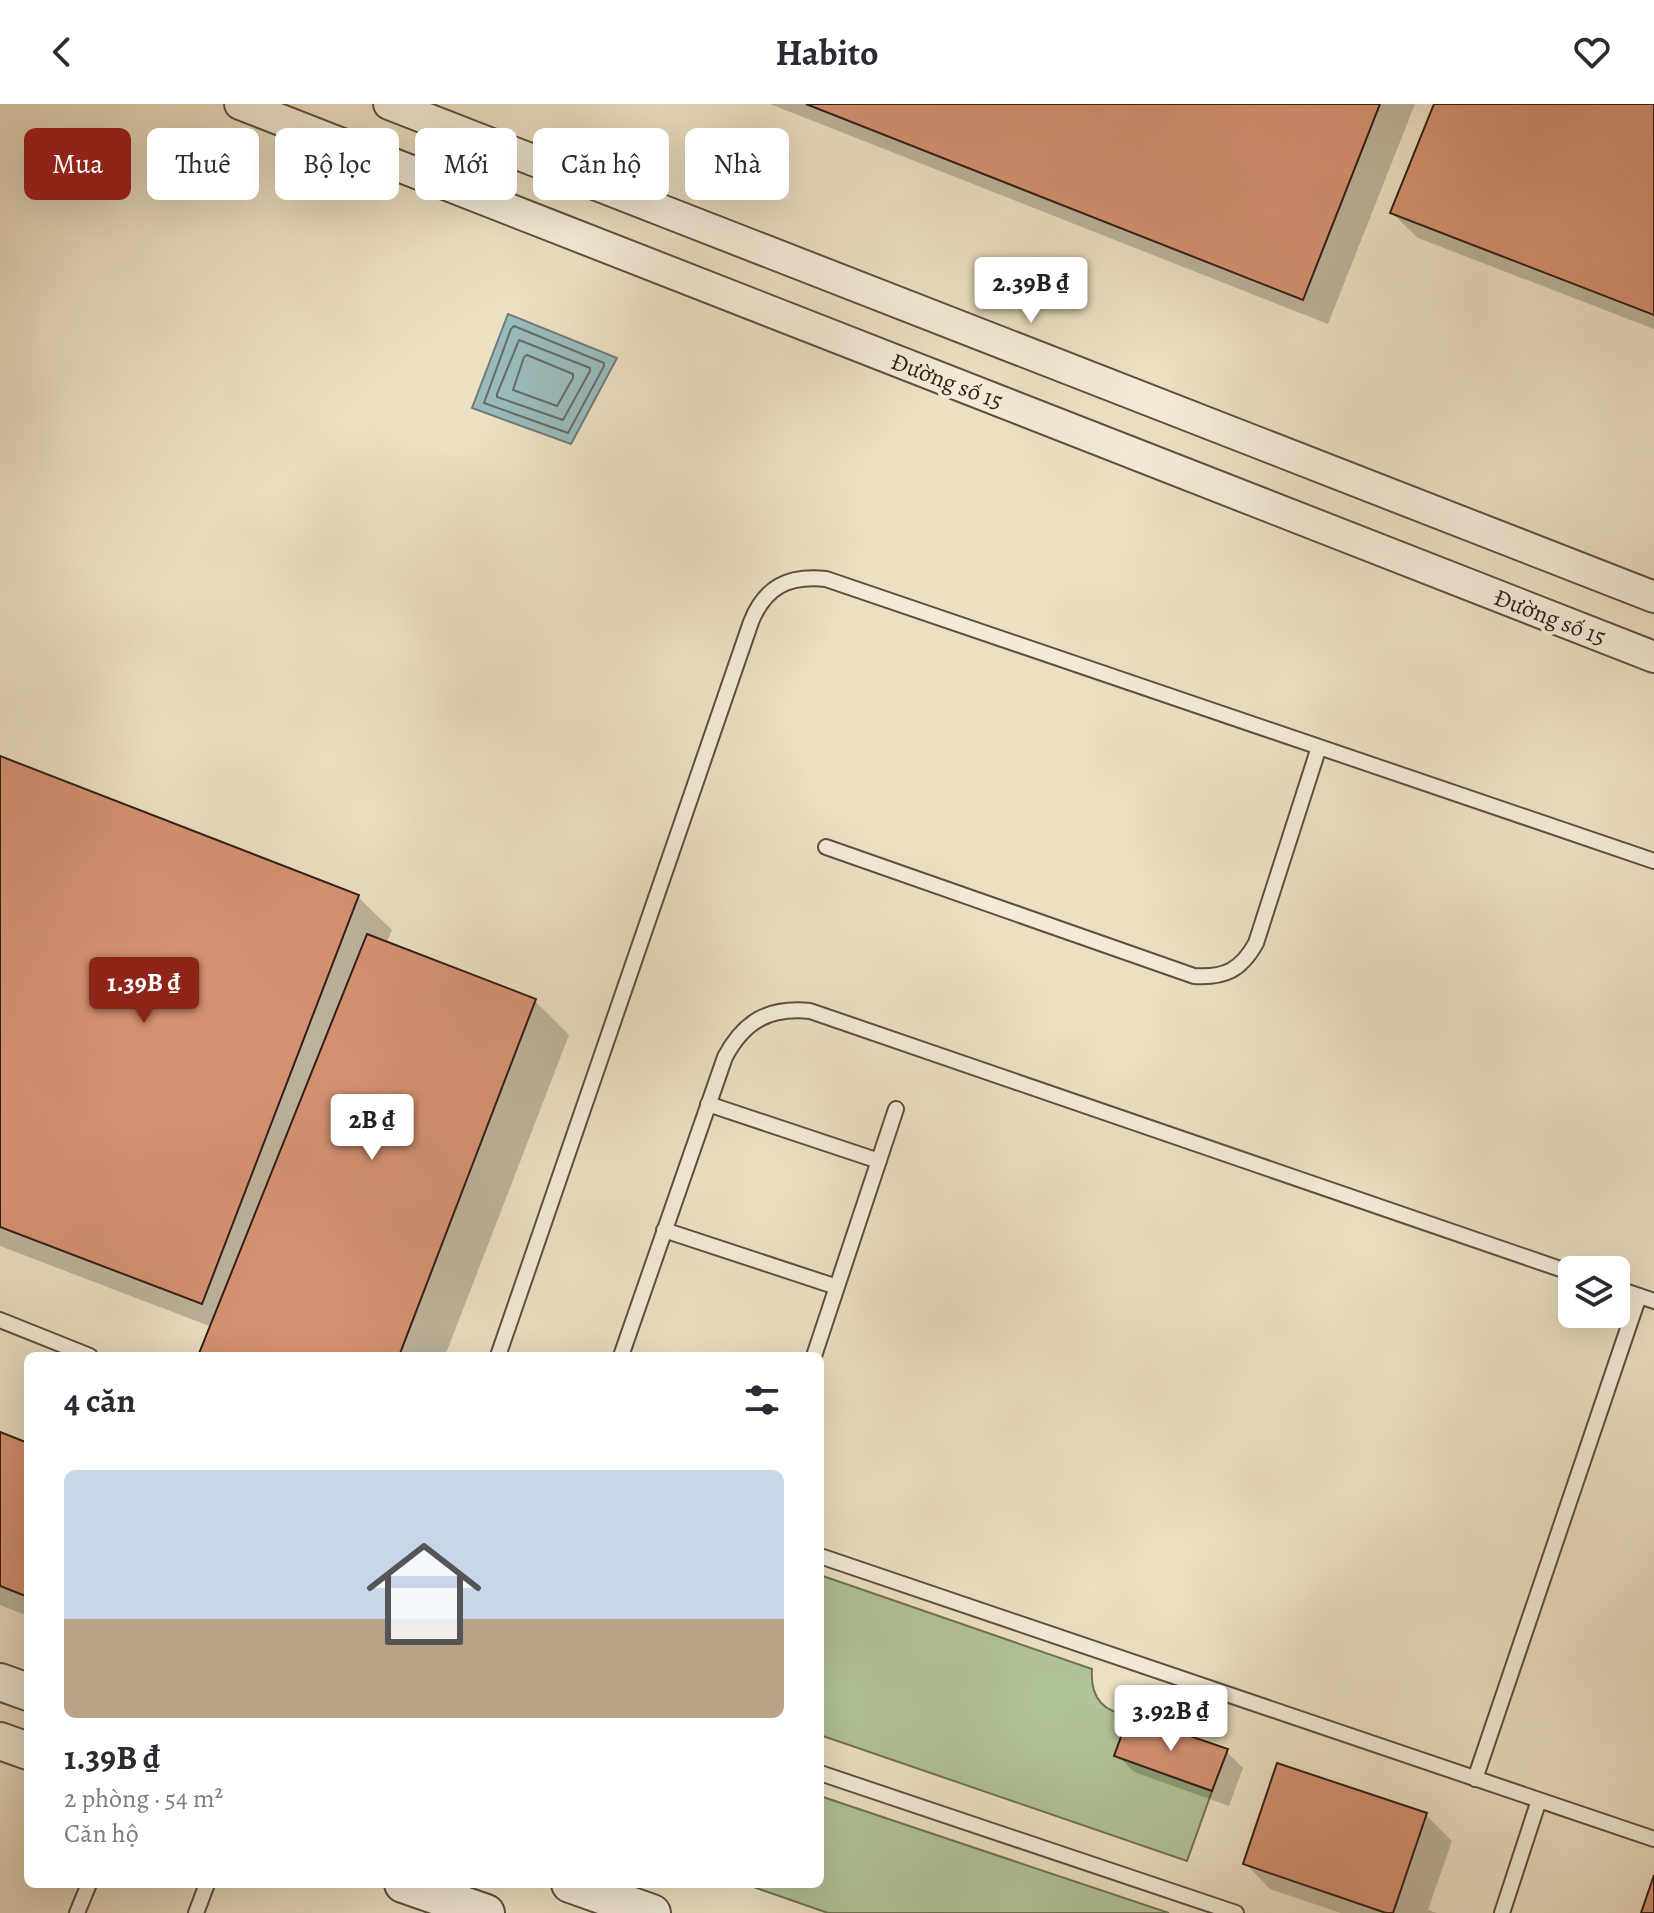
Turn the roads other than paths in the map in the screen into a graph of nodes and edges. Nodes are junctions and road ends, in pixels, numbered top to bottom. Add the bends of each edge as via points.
1 (240, 104) edge
2 (389, 104) edge
3 (1654, 597) edge
4 (1654, 657) edge
5 (1319, 747) junction
6 (826, 847) dead end
7 (1654, 861) edge
8 (708, 1104) junction
9 (896, 1109) dead end
10 (879, 1161) junction
11 (664, 1230) junction
12 (1558, 1268) edge
13 (837, 1287) junction
14 (1630, 1293) edge
15 (1639, 1296) junction
16 (1654, 1301) edge
17 (0, 1320) edge
18 (80, 1352) edge
19 (499, 1352) edge
20 (627, 1352) edge
21 (815, 1352) edge
22 (824, 1557) edge
23 (0, 1682) edge
24 (24, 1691) edge
25 (0, 1741) edge
26 (24, 1750) edge
27 (824, 1774) edge
28 (1475, 1779) junction
29 (1539, 1800) junction
30 (1654, 1839) edge
31 (87, 1888) edge
32 (205, 1888) edge
33 (414, 1888) edge
34 (581, 1888) edge
35 (77, 1913) edge
36 (196, 1913) edge
37 (486, 1913) edge
38 (652, 1913) edge
39 (1236, 1913) edge
40 (1502, 1913) edge

1 - 4 street, Đường số 15
2 - 3 street
5 - 6 lane via 1256,943 1242,963 1221,975 1194,976
5 - 7 lane
5 - 19 lane via 826,579 794,579 779,585 757,607 751,622
8 - 10 lane
8 - 11 lane
8 - 12 lane via 725,1057 747,1027 778,1011 810,1011
9 - 10 lane
10 - 13 lane
11 - 13 lane
11 - 20 lane
13 - 21 lane
14 - 15 lane
15 - 16 lane
15 - 28 lane
17 - 18 lane
22 - 28 lane
23 - 24 street
25 - 26 street
27 - 39 lane
28 - 29 lane
29 - 30 lane
29 - 40 lane
31 - 35 lane
32 - 36 lane
33 - 37 street
34 - 38 street

